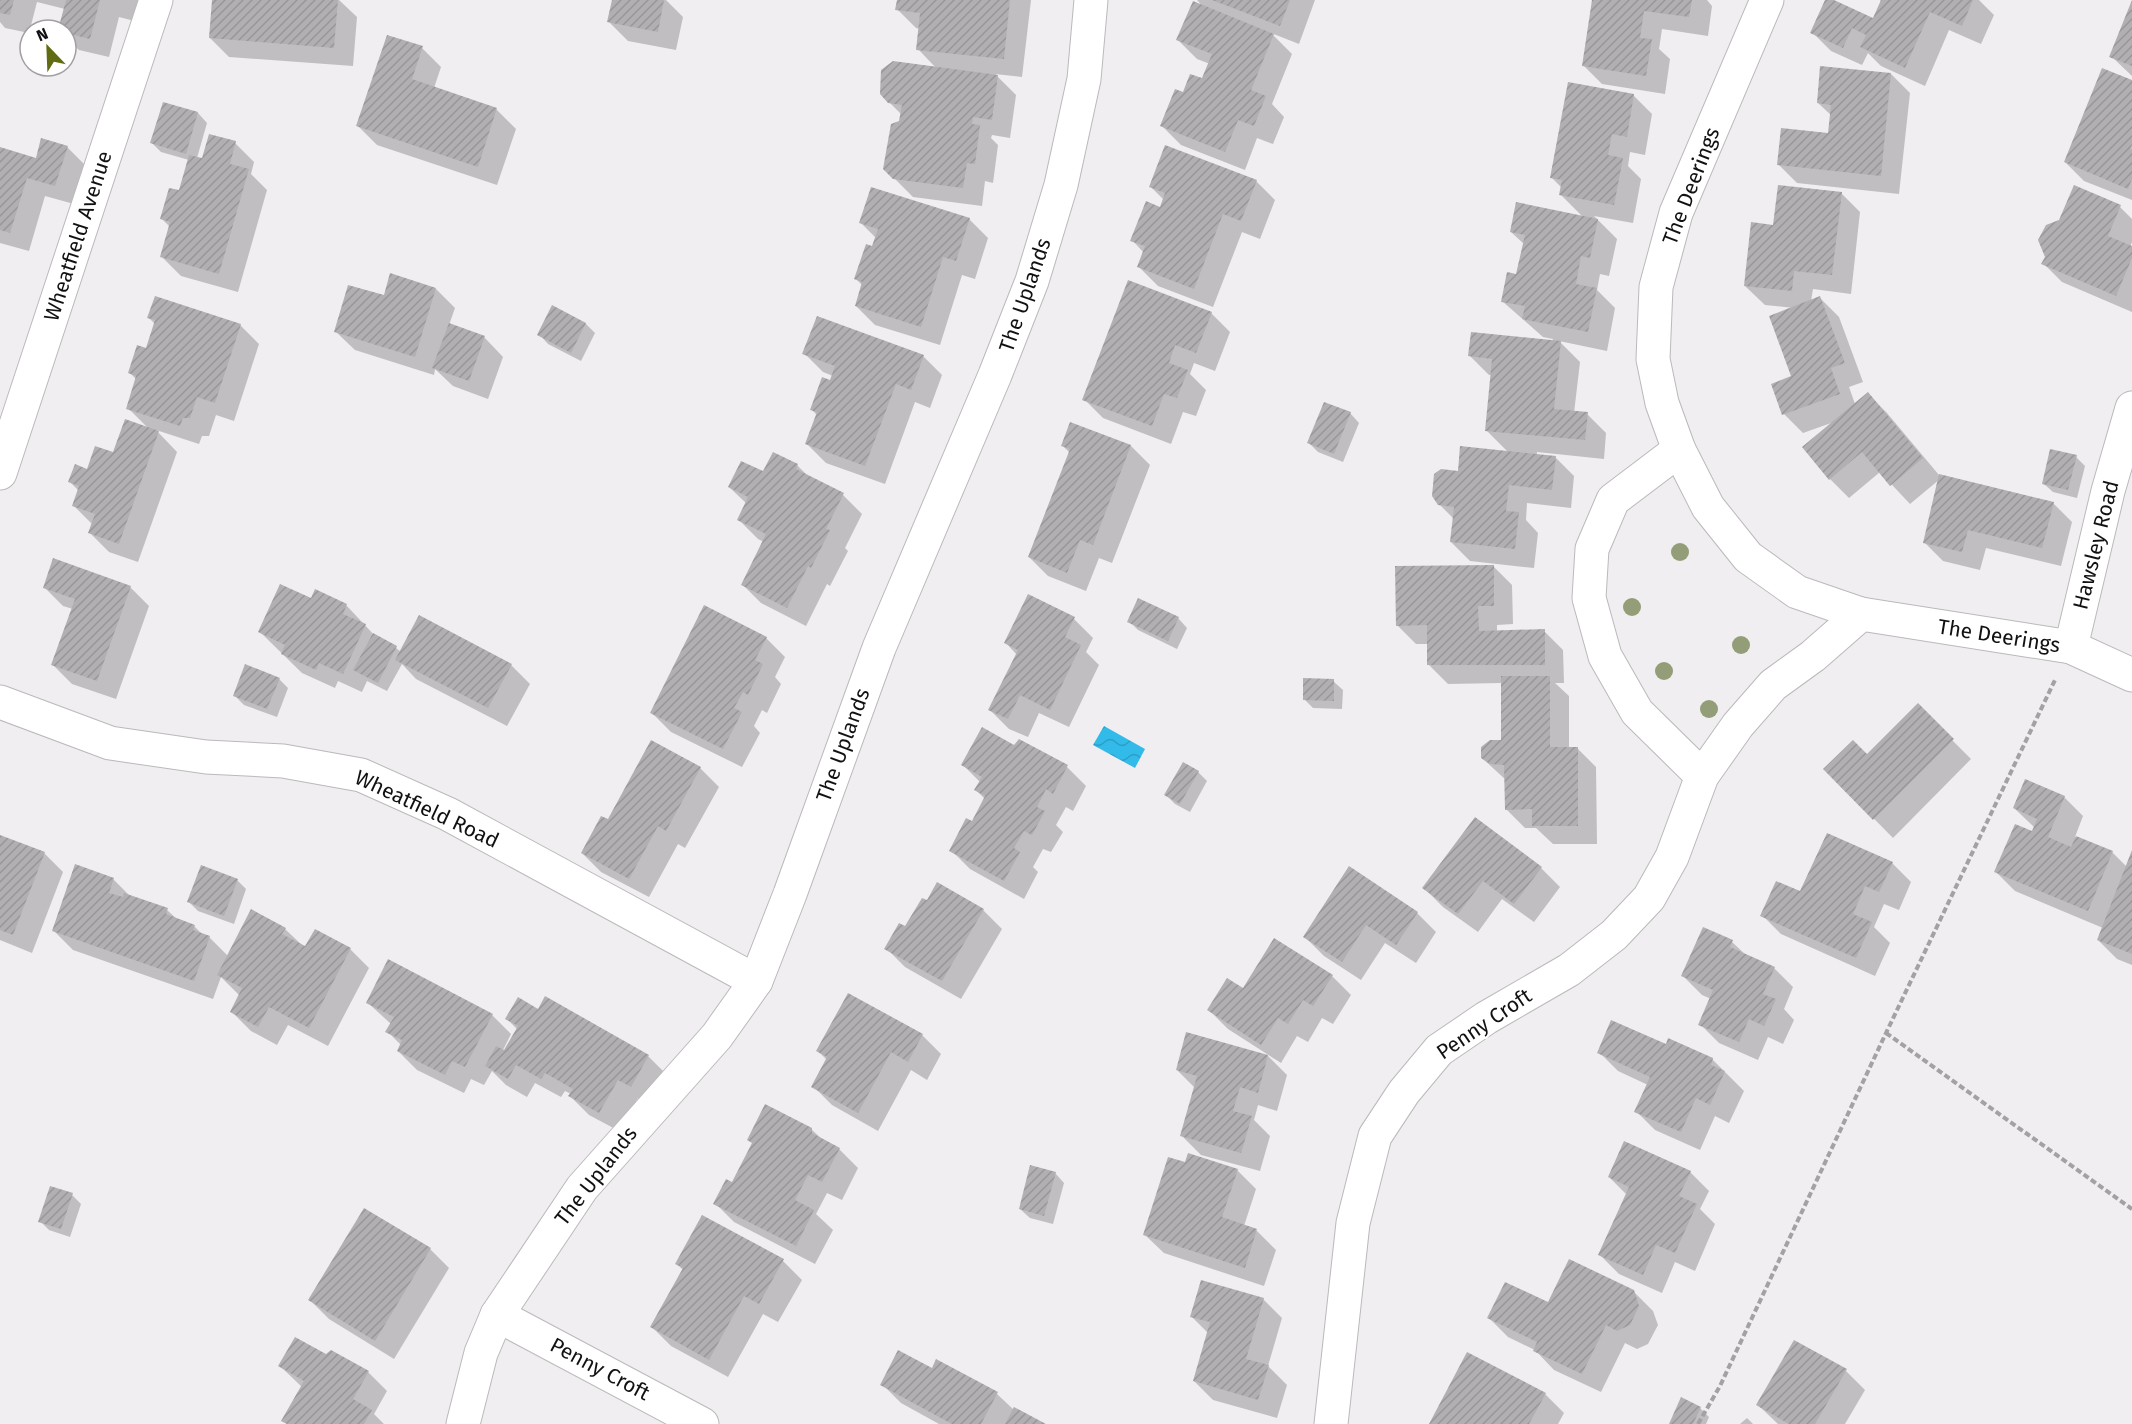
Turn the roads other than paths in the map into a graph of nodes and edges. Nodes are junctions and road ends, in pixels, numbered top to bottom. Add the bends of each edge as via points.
1 (156, 0) edge
2 (1091, 0) edge
3 (1767, 0) edge
4 (2132, 408) edge
5 (1679, 450) junction
6 (0, 472) edge
7 (1861, 614) junction
8 (2071, 647) junction
9 (2132, 675) edge
10 (0, 702) edge
11 (1702, 776) junction
12 (756, 981) junction
13 (497, 1315) junction
14 (464, 1424) edge
15 (702, 1424) edge
16 (1331, 1424) edge

1 - 6 street, Wheatfield Avenue
2 - 12 street, The Uplands via 1084,79 1061,185 1032,281 879,648
3 - 5 street, The Deerings via 1677,213 1656,287 1653,358 1662,403
4 - 8 street, Hawsley Road
5 - 7 street, The Deerings via 1708,507 1748,557 1797,591
5 - 11 street via 1613,500 1592,549 1590,598 1605,656 1637,712
7 - 8 street, The Deerings
7 - 11 street via 1773,685
8 - 9 street, The Deerings
10 - 12 street, Wheatfield Road via 110,743 206,757 283,761 361,775 448,814
11 - 16 street, Penny Croft via 1672,857 1649,898 1614,935 1569,970 1439,1050 1404,1092 1375,1136 1353,1222
12 - 13 street, The Uplands via 717,1036 582,1188
13 - 14 street, The Uplands via 481,1353
13 - 15 street, Penny Croft

